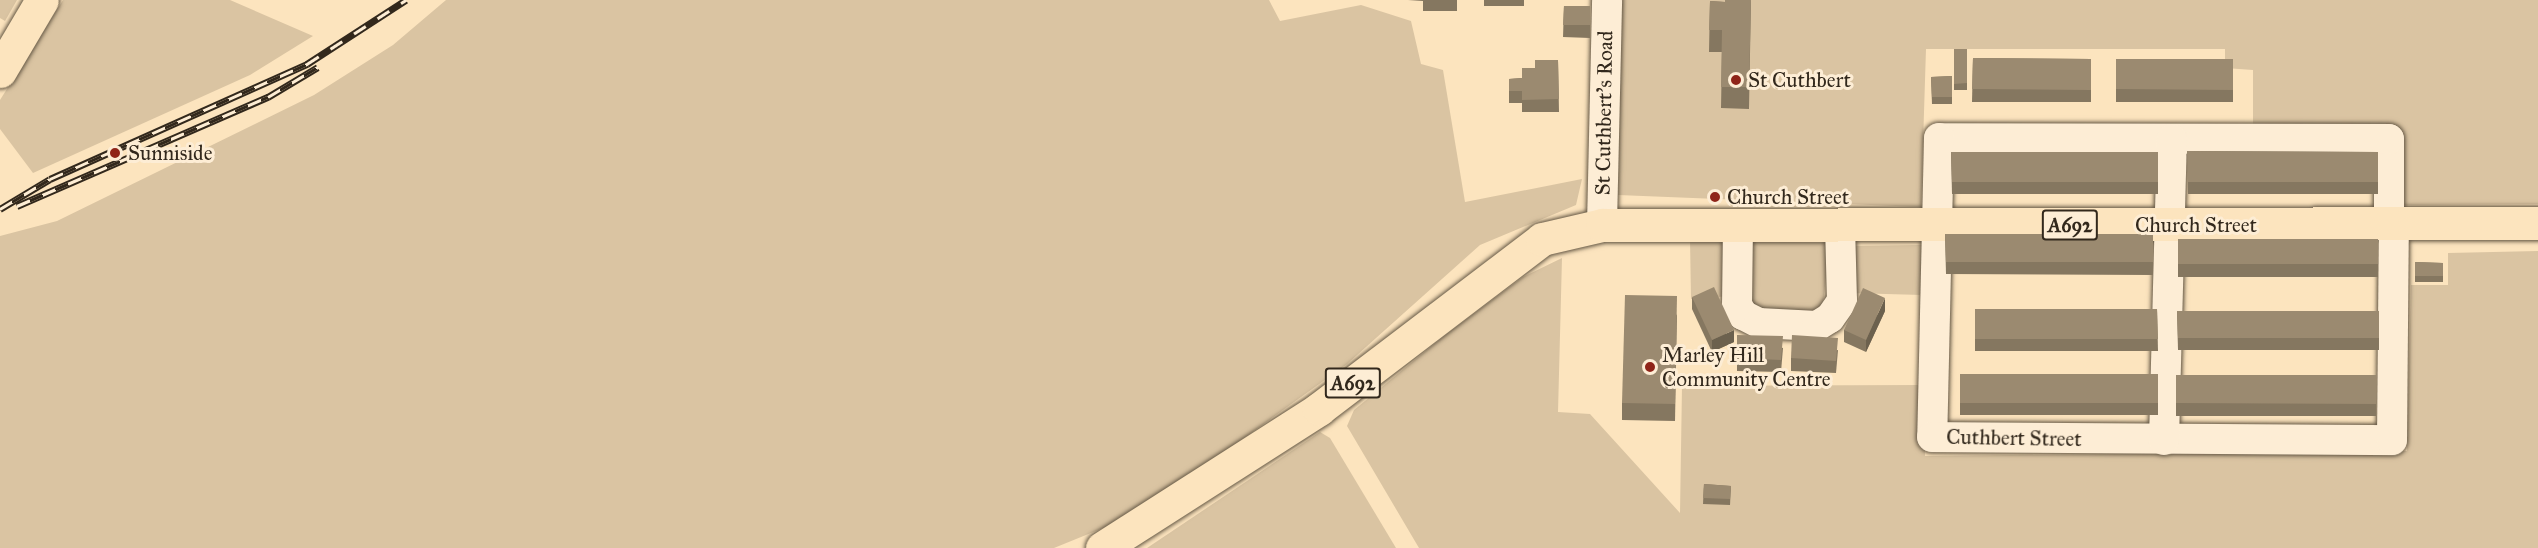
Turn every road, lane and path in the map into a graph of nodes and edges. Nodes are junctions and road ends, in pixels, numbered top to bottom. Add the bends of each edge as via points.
1 (42, 0) edge
2 (1606, 0) edge
3 (0, 71) edge
4 (2172, 140) junction
5 (1840, 224) junction
6 (2538, 224) edge
7 (1602, 225) junction
8 (1738, 225) junction
9 (1936, 225) junction
10 (2168, 225) junction
11 (2391, 225) junction
12 (2164, 440) junction
13 (1102, 548) edge

1 - 3 main road
2 - 7 street, St Cuthbert's Road
4 - 9 street via 1939,138
4 - 10 street
4 - 11 street via 2389,139
5 - 8 main road, Church Street / A692
5 - 8 street via 1842,301 1830,318 1817,326 1759,323 1743,315 1737,305
5 - 9 main road, Church Street / A692
6 - 11 main road, Church Street / A692
7 - 8 main road, Church Street / A692
7 - 13 main road, A692 via 1542,239 1319,409
9 - 10 main road, Church Street / A692
9 - 12 street, Cuthbert Street via 1932,437
10 - 11 main road, Church Street / A692
10 - 12 street
11 - 12 street, Cuthbert Street via 2392,440

